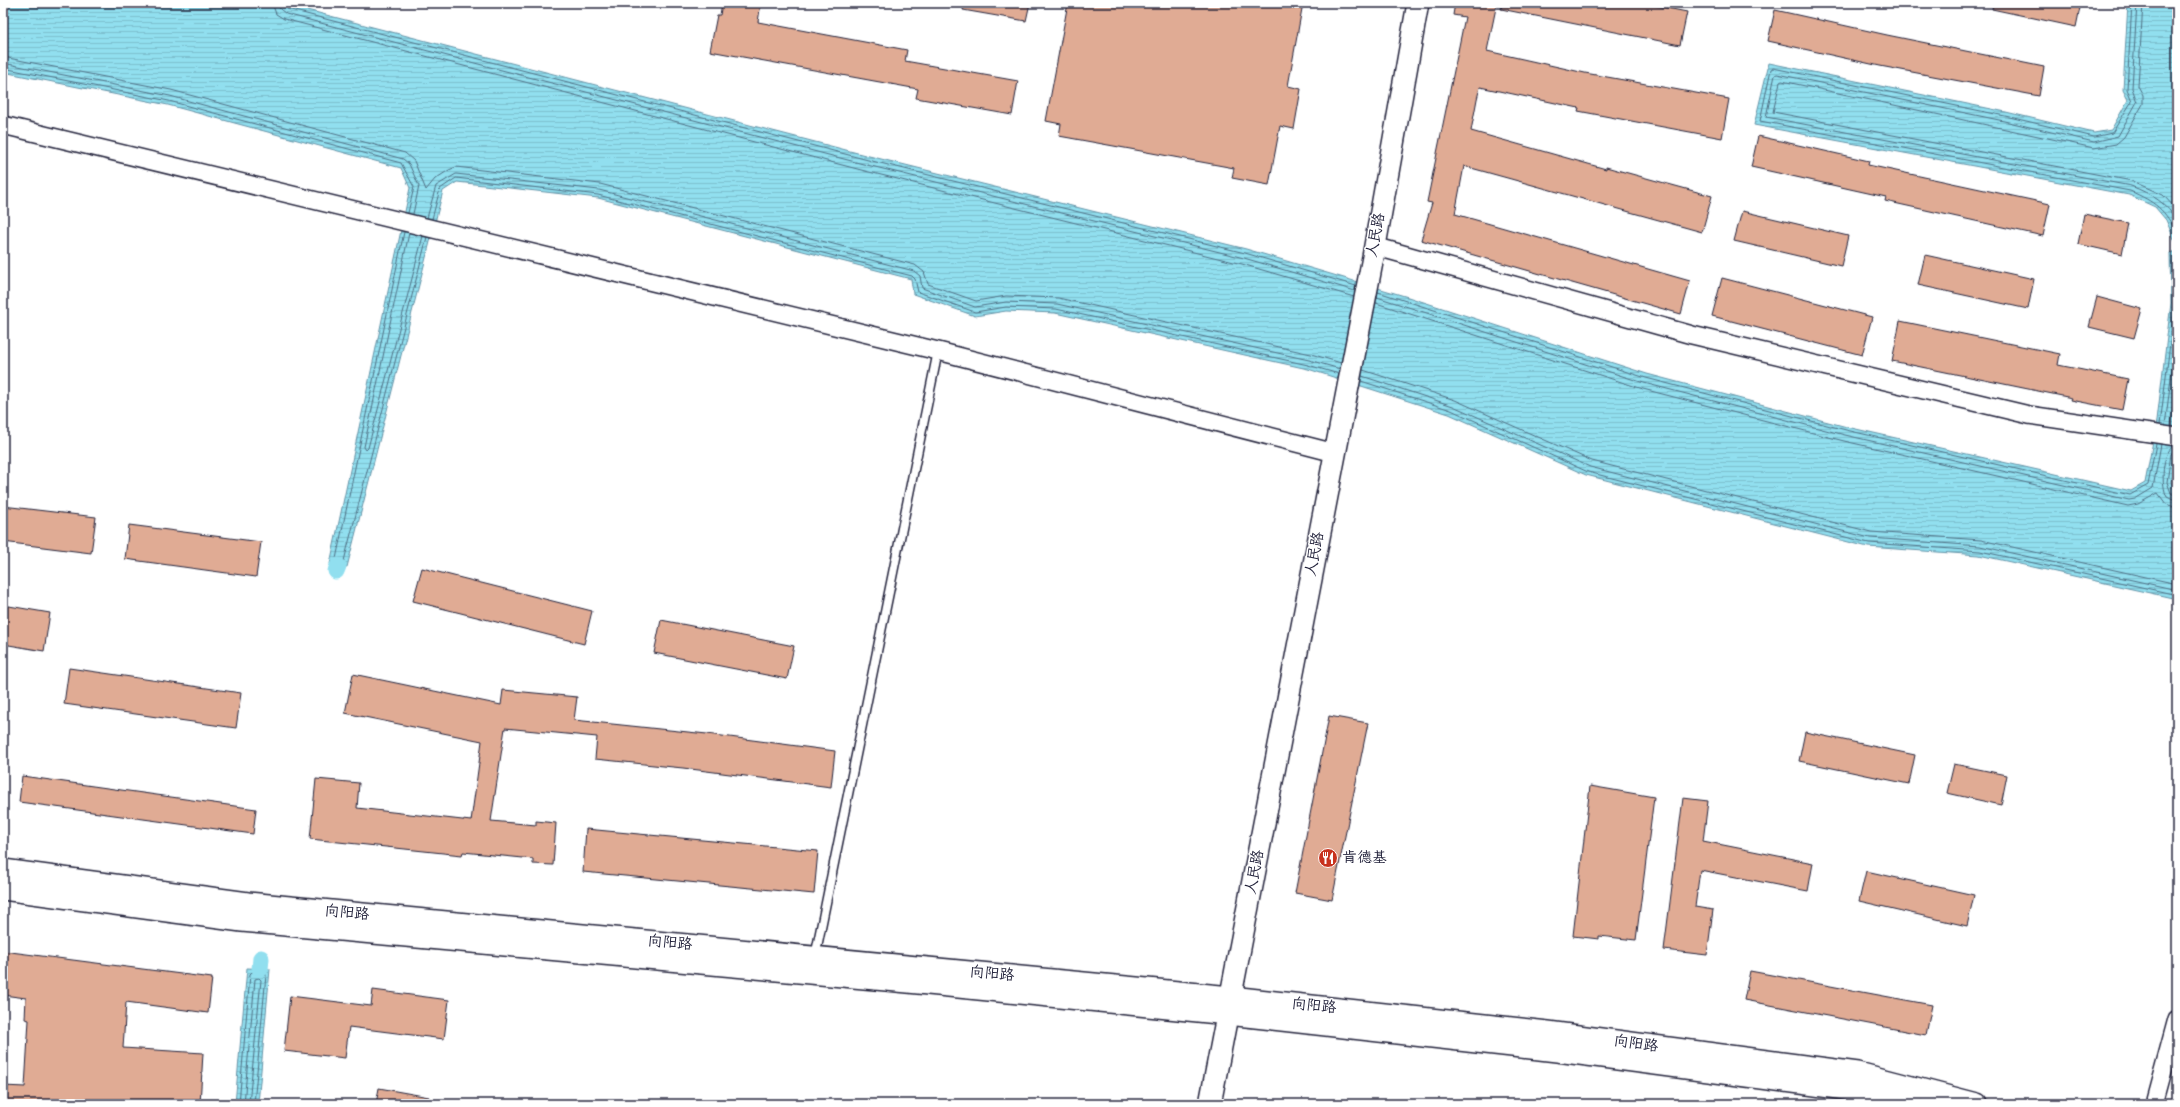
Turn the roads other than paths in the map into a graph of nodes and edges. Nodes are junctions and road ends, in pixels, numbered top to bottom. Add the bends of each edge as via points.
1 (1418, 3) edge
2 (3, 125) edge
3 (1374, 246) junction
4 (938, 351) junction
5 (2177, 437) edge
6 (1335, 453) junction
7 (3, 870) edge
8 (3, 889) edge
9 (815, 957) junction
10 (1229, 1005) junction
11 (2177, 1019) edge
12 (1210, 1104) edge
13 (1912, 1104) edge
14 (1977, 1104) edge
15 (2154, 1104) edge

1 - 3 street, 人民路
2 - 4 street
3 - 5 street via 1692,335 2029,415
3 - 6 street, 人民路
4 - 6 street
4 - 9 lane
6 - 10 street, 人民路
7 - 9 street, 向阳路 via 248,903
8 - 10 street, 向阳路 via 242,921 908,982
9 - 10 street, 向阳路
10 - 12 street, 人民路
10 - 13 street, 向阳路 via 1828,1086
10 - 14 street, 向阳路 via 1548,1032 1858,1073
11 - 15 street

